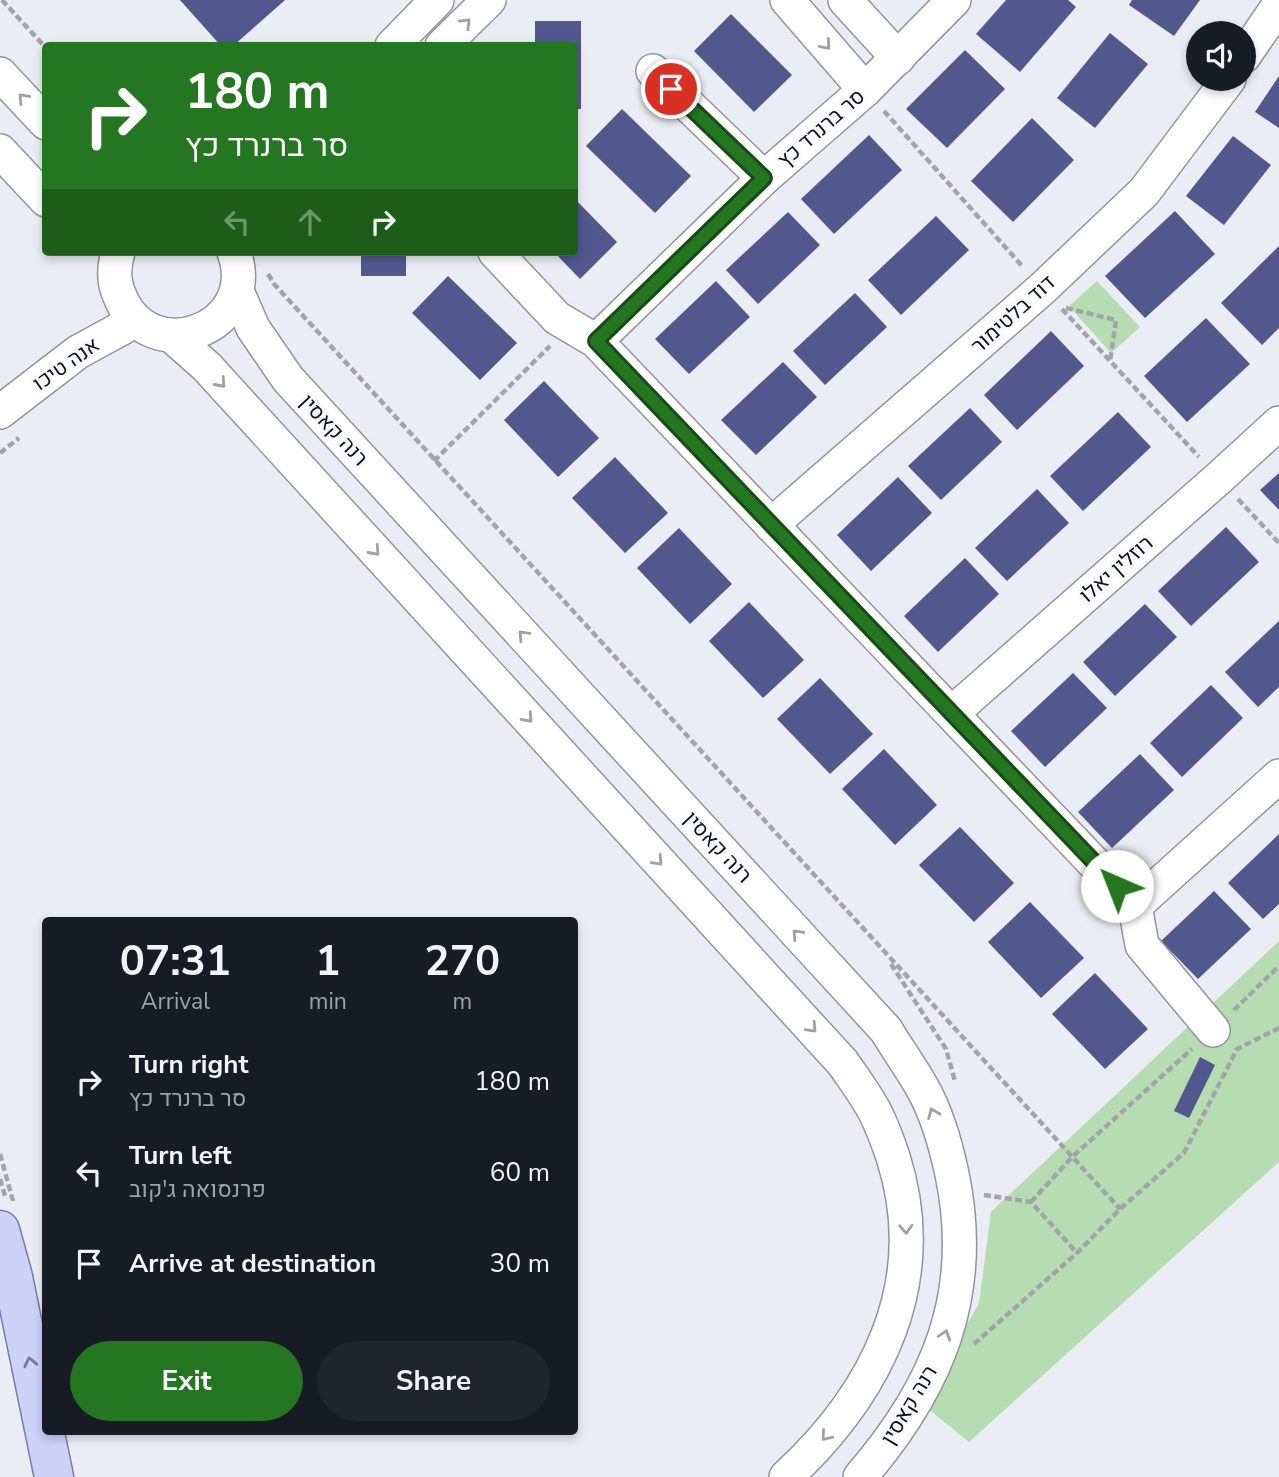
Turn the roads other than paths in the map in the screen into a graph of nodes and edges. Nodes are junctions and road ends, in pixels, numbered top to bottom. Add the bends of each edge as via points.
1 (437, 0) edge
2 (489, 0) edge
3 (787, 0) edge
4 (845, 0) edge
5 (954, 0) edge
6 (1279, 5) edge
7 (1256, 39) edge
8 (396, 42) edge
9 (446, 42) edge
10 (898, 58) junction
11 (653, 71) dead end
12 (0, 74) edge
13 (865, 90) junction
14 (1220, 91) edge
15 (42, 119) edge
16 (0, 151) edge
17 (764, 178) junction
18 (42, 196) edge
19 (97, 256) edge
20 (117, 256) edge
21 (243, 256) edge
22 (499, 256) edge
23 (116, 287) junction
24 (237, 291) junction
25 (135, 321) junction
26 (583, 334) junction
27 (172, 336) junction
28 (0, 412) edge
29 (1279, 423) edge
30 (771, 525) junction
31 (952, 713) junction
32 (1279, 776) edge
33 (1135, 906) junction
34 (1213, 1030) road end
35 (0, 1230) edge
36 (42, 1418) edge
37 (45, 1435) edge
38 (54, 1477) edge
39 (786, 1477) edge
40 (860, 1477) edge

1 - 8 street
9 -> 2 street
3 -> 13 street
4 - 10 street
5 - 10 street, סר ברנרד כץ
6 - 7 street
10 - 13 street, סר ברנרד כץ
11 - 17 street
15 -> 12 street
13 - 17 street, סר ברנרד כץ
14 - 30 street, דוד בלטימור via 1144,192 1043,288
16 - 18 street
17 - 26 street, סר ברנרד כץ
19 - 23 street
20 - 23 street
21 - 24 street
22 - 26 street via 557,318
23 - 25 street
24 - 27 street via 230,306 205,329
40 -> 24 street, רנה קאסין via 900,1427 926,1384 956,1297 961,1230 957,1197 950,1161 923,1089 886,1030 288,379 253,328
25 - 27 street
25 - 28 street, אנה טיכו via 78,352
26 - 30 street
27 -> 39 street via 207,367 844,1063 876,1114 904,1205 908,1232 903,1287 878,1360 834,1426
29 - 31 street, רוזלין יאלו
30 - 31 street
31 - 33 street
32 - 33 street
33 - 34 street via 1142,945
36 -> 35 main road
38 -> 37 main road

